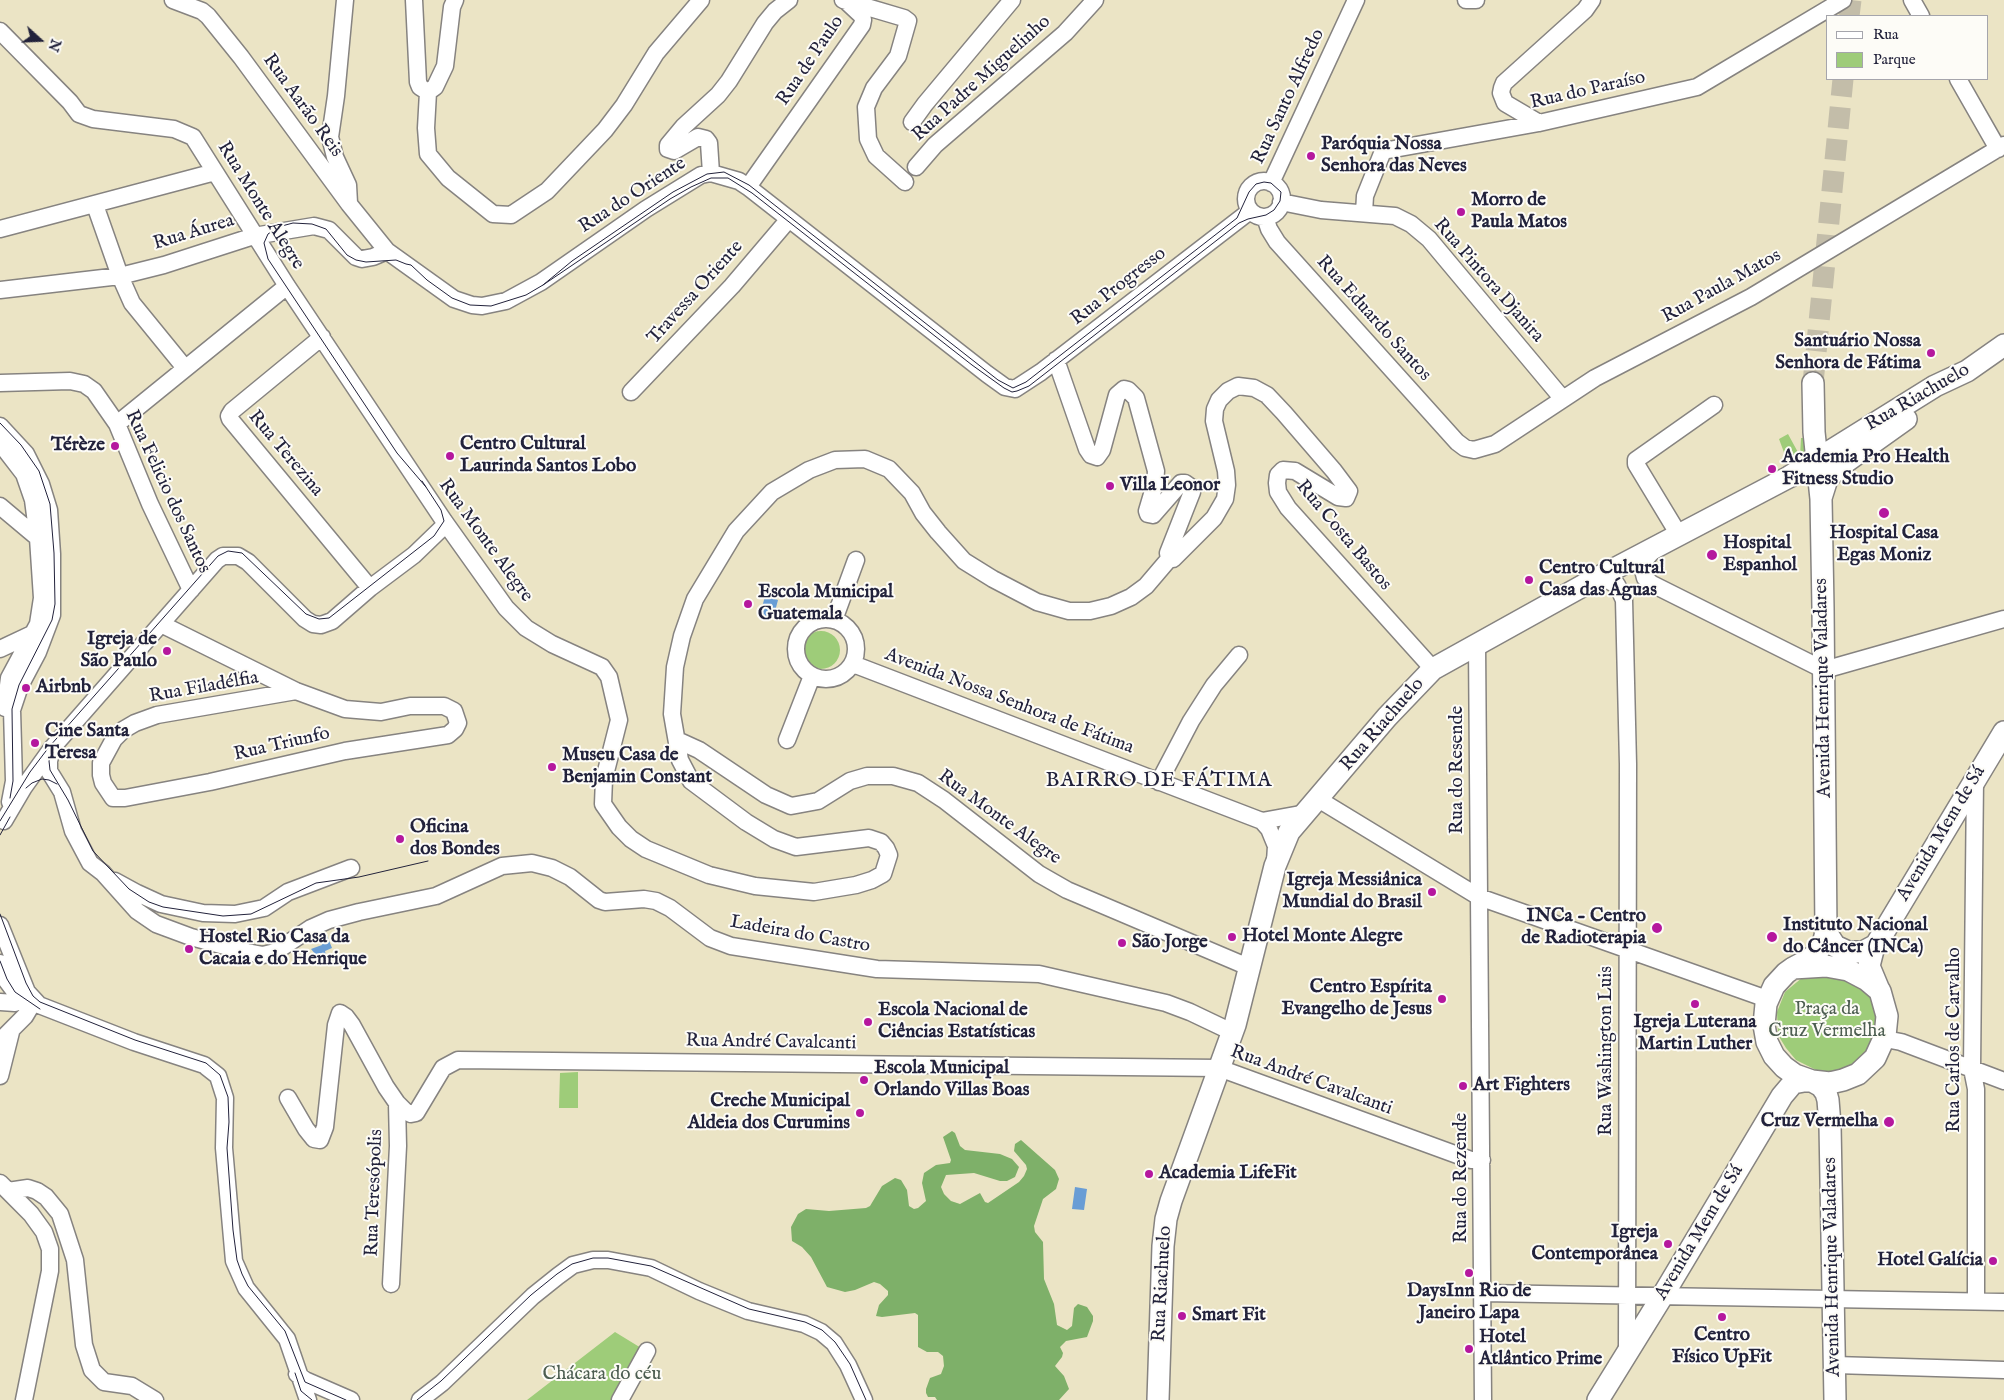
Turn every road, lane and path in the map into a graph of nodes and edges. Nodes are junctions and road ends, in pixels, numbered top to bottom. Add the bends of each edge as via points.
1 (173, 0) edge
2 (345, 0) edge
3 (414, 0) edge
4 (455, 0) edge
5 (701, 0) edge
6 (789, 0) edge
7 (844, 0) edge
8 (1012, 0) edge
9 (1095, 0) edge
10 (1356, 0) edge
11 (1466, 0) edge
12 (1476, 0) edge
13 (1592, 0) edge
14 (1843, 0) edge
15 (0, 31) edge
16 (1959, 80) edge
17 (428, 92) junction
18 (912, 122) dead end
19 (1539, 123) junction
20 (2001, 147) edge
21 (916, 167) dead end
22 (215, 172) junction
23 (711, 173) junction
24 (905, 182) dead end
25 (1271, 183) junction
26 (748, 187) junction
27 (1281, 202) junction
28 (349, 204) junction
29 (95, 205) junction
30 (1364, 213) junction
31 (1257, 214) junction
32 (788, 219) junction
33 (0, 229) edge
34 (254, 236) junction
35 (388, 251) junction
36 (120, 276) junction
37 (287, 286) junction
38 (0, 290) edge
39 (322, 337) junction
40 (2004, 346) edge
41 (1056, 360) junction
42 (185, 368) junction
43 (1967, 371) junction
44 (0, 382) edge
45 (1813, 384) tunnel mouth
46 (1010, 389) joint
47 (631, 392) dead end
48 (1562, 398) junction
49 (1714, 405) dead end
50 (117, 424) junction
51 (0, 426) edge
52 (1457, 442) joint
53 (0, 443) edge
54 (1818, 458) junction
55 (1821, 499) junction
56 (0, 506) edge
57 (444, 521) junction
58 (1679, 535) junction
59 (38, 538) junction
60 (1656, 548) junction
61 (1169, 559) junction
62 (856, 560) dead end
63 (1594, 580) junction
64 (1652, 584) junction
65 (370, 588) junction
66 (191, 590) junction
67 (1624, 600) junction
68 (834, 620) junction
69 (2004, 620) edge
70 (161, 624) junction
71 (40, 632) junction
72 (1477, 644) junction
73 (0, 649) edge
74 (1239, 655) dead end
75 (853, 664) junction
76 (1433, 669) junction
77 (1824, 670) junction
78 (812, 676) junction
79 (296, 692) junction
80 (2004, 732) edge
81 (677, 740) junction
82 (787, 740) dead end
83 (13, 748) junction
84 (49, 752) junction
85 (1975, 779) junction
86 (1159, 782) junction
87 (58, 784) junction
88 (20, 793) junction
89 (126, 798) joint
90 (1312, 806) junction
91 (1, 819) edge
92 (1262, 821) junction
93 (1275, 866) junction
94 (351, 868) dead end
95 (103, 873) junction
96 (1479, 897) junction
97 (0, 925) edge
98 (1826, 932) junction
99 (1876, 945) junction
100 (1627, 950) junction
101 (0, 963) edge
102 (1250, 966) junction
103 (1793, 968) junction
104 (1880, 991) junction
105 (30, 999) junction
106 (1767, 1000) junction
107 (0, 1002) edge
108 (1232, 1032) junction
109 (5, 1036) edge
110 (1885, 1038) junction
111 (1220, 1068) junction
112 (1972, 1069) junction
113 (0, 1076) edge
114 (1812, 1081) junction
115 (2004, 1081) edge
116 (288, 1098) dead end
117 (397, 1103) junction
118 (1482, 1160) junction
119 (4, 1187) edge
120 (391, 1284) dead end
121 (1483, 1293) junction
122 (1628, 1295) junction
123 (1663, 1295) junction
124 (1833, 1299) junction
125 (1976, 1301) junction
126 (2004, 1302) edge
127 (647, 1351) dead end
128 (1627, 1352) junction
129 (1835, 1365) junction
130 (2004, 1370) edge
131 (297, 1374) junction
132 (24, 1400) edge
133 (155, 1400) edge
134 (308, 1400) edge
135 (350, 1400) edge
136 (420, 1400) edge
137 (620, 1400) edge
138 (864, 1400) edge
139 (1158, 1400) edge
140 (1483, 1400) edge
141 (1598, 1400) edge
142 (1835, 1400) edge

1 - 28 street, Rua Aarão Reis via 208,16
2 - 28 street via 330,137 348,185
3 - 17 street via 418,82 420,88
4 - 17 street via 445,66 435,86
5 - 17 street via 656,54 606,130 547,191 510,215 492,213 448,178 428,154
6 - 23 street via 764,23 729,81 668,144 668,149 674,151 698,137 706,139
7 - 24 street, Rua de Paulo via 907,19 909,23 898,56 869,96 866,107 868,139 876,156
7 - 26 street, Rua de Paulo via 862,16 862,25
8 - 18 street
9 - 21 street, Rua Padre Miguelinho via 1064,33 935,144
10 - 25 street, Rua Santo Alfredo
11 - 12 street
13 - 19 street via 1504,83 1500,93 1505,103
14 - 19 street, Rua do Paraíso via 1697,88
15 - 22 street, Rua Monte Alegre via 79,114 185,133 192,137
16 - 20 street
19 - 30 street, Rua do Paraíso via 1383,151 1365,196
20 - 48 street, Rua Paula Matos via 1751,296
22 - 29 street
22 - 34 street, Rua Monte Alegre
23 - 26 street, Rua do Oriente
23 - 35 street, Rua do Oriente via 701,175 662,199 541,282 506,301 482,306 454,299
25 - 27 street via 1278,190
25 - 31 street via 1258,182 1248,191 1246,202
26 - 32 street, Rua do Oriente
27 - 30 street, Rua Pintora Djanira via 1321,210
27 - 31 street via 1276,212
28 - 35 street, Rua Aarão Reis
29 - 33 street
29 - 36 street
30 - 48 street, Rua Pintora Djanira via 1396,216 1429,240
31 - 41 street, Rua Progresso
31 - 52 street, Rua Eduardo Santos via 1276,242
32 - 46 street, Rua do Oriente
32 - 47 street, Travessa Oriente via 732,286
34 - 35 street, Rua Áurea via 323,227 356,257 374,257
34 - 36 street, Rua Áurea
34 - 37 street, Rua Monte Alegre
36 - 38 street, Rua Áurea
36 - 42 street via 132,302
37 - 39 street, Rua Monte Alegre
37 - 42 street
39 - 57 street, Rua Monte Alegre
39 - 65 street, Rua Terezina via 232,410 230,419
40 - 43 main road, Rua Riachuelo
41 - 46 street, Rua Progresso via 1030,381
41 - 61 street via 1091,455 1097,457 1102,450 1117,395 1124,389 1136,398 1156,471 1148,514 1153,515 1181,483 1192,488 1168,553
42 - 50 street
43 - 54 main road, Rua Riachuelo via 1935,386
43 - 55 main road via 1942,393 1840,466 1827,479
44 - 50 street, Rua Felicio dos Santos via 58,380 84,384 94,391
45 - 54 main road, Avenida Henrique Valadares
48 - 52 street, Rua Paula Matos via 1483,449 1465,448
49 - 58 street via 1636,460
50 - 66 street, Rua Felicio dos Santos
51 - 71 street via 32,463 48,504 53,604 50,619
53 - 59 street via 24,474 29,486
54 - 55 main road, Avenida Henrique Valadares
54 - 58 main road, Rua Riachuelo via 1789,477
55 - 77 main road, Avenida Henrique Valadares
56 - 59 street
57 - 65 street via 443,527 427,544
57 - 81 street, Rua Monte Alegre via 506,608 526,628 602,667 609,677 618,720 604,779 603,804 631,839 646,849 709,875 756,886 814,892 856,885 883,874 889,856 880,842 869,838 796,847 774,839 746,822 691,781 680,760
58 - 60 main road, Rua Riachuelo
59 - 71 street via 42,607
60 - 63 main road, Rua Riachuelo
60 - 64 street via 1644,561 1645,578
61 - 76 street, Rua Costa Bastos via 1175,558 1214,518 1225,499 1226,471 1214,421 1219,400 1238,386 1254,388 1284,413 1348,491 1346,498 1338,497 1296,471 1283,470 1278,475 1278,492 1288,508
61 - 81 street via 1146,586 1111,606 1090,611 1052,607 1018,594 964,561 938,532 912,493 889,469 865,459 826,463 772,492 736,531 695,599 675,668 672,714
62 - 68 street
63 - 67 street via 1608,580 1617,585
63 - 72 main road, Rua Riachuelo
64 - 67 street via 1633,588
64 - 77 street
65 - 66 street via 332,621 321,625 305,619 238,556 223,556 217,560
66 - 70 street
67 - 100 street, Rua Washington Luis via 1628,764
68 - 75 street via 852,634 856,644
68 - 78 street via 818,620 810,624 798,639 797,657
69 - 77 street
70 - 79 street
70 - 84 street
71 - 73 street
71 - 83 street via 38,652 14,701
71 - 91 street via 9,678 5,708 6,781
72 - 76 main road, Rua Riachuelo
72 - 96 street, Rua do Resende
74 - 86 street via 1214,685 1191,721
75 - 78 street via 832,679
75 - 86 street, Avenida Nossa Senhora de Fátima
76 - 90 main road, Rua Riachuelo via 1387,717
77 - 98 main road, Avenida Henrique Valadares
78 - 82 street
79 - 89 street, Rua Filadélfia via 157,715 123,730 105,753 101,775 112,798
79 - 89 street, Rua Triunfo via 345,710 362,712 444,706 454,711 458,720 448,735 345,751
80 - 85 main road, Avenida Mem de Sá
81 - 102 street, Rua Monte Alegre via 699,750 766,795 791,806 818,801 850,781 867,776 893,776 918,783 1039,874 1067,890
83 - 84 street via 19,758 29,762 40,760
83 - 91 street via 13,787
84 - 87 street, Ladeira do Castro via 49,771
84 - 88 street
85 - 99 main road, Avenida Mem de Sá
85 - 112 street, Rua Carlos de Carvalho
86 - 92 street, Avenida Nossa Senhora de Fátima
87 - 88 street via 47,778 38,779
87 - 95 street, Ladeira do Castro via 79,845 90,863
88 - 91 street
90 - 92 street
90 - 93 main road, Rua Riachuelo via 1289,832
90 - 96 street
92 - 93 street via 1276,846
93 - 102 main road, Rua Riachuelo
94 - 95 street via 288,892 264,908 235,914 202,913 161,904
95 - 108 street, Ladeira do Castro via 137,911 156,924 191,937 263,955 276,952 311,928 341,916 436,896 502,866 543,864 570,877 599,900 656,901 710,938 731,946 878,969 1039,974 1166,1004
96 - 100 street
96 - 118 street, Rua do Rezende
97 - 105 street
98 - 99 main road via 1835,946 1848,952 1863,952
98 - 103 main road via 1815,955
99 - 104 main road, Avenida Mem de Sá via 1870,955 1870,966
100 - 106 street
100 - 122 street, Rua Washington Luis
101 - 105 street via 11,987 18,995
102 - 108 main road, Rua Riachuelo
103 - 104 main road via 1826,966 1848,970
103 - 106 main road via 1780,979
104 - 110 main road via 1887,1016
105 - 107 street
105 - 109 street via 25,1016
105 - 131 street via 45,1009 204,1065 216,1073 225,1098 224,1148 234,1261 246,1288 287,1339
106 - 114 main road via 1764,1025 1770,1049 1790,1072
108 - 111 main road, Rua Riachuelo
109 - 113 street
110 - 112 street
110 - 114 main road via 1875,1058 1858,1074 1836,1082
111 - 117 street, Rua André Cavalcanti via 458,1060 443,1068 416,1113 408,1113
111 - 118 street, Rua André Cavalcanti via 1471,1160
111 - 139 main road, Rua Riachuelo via 1166,1219
112 - 115 street
112 - 125 street, Rua Carlos de Carvalho via 1976,1089
114 - 123 main road, Avenida Mem de Sá via 1795,1082 1782,1096
114 - 124 main road, Avenida Henrique Valadares via 1824,1089 1828,1100
116 - 117 street via 306,1129 314,1139 320,1140 325,1127 340,1013 352,1025
117 - 120 street, Rua Teresópolis
118 - 121 street, Rua do Rezende
119 - 132 street via 31,1214 44,1232 50,1249 50,1271
119 - 133 street via 37,1191 60,1214 75,1260 84,1345 92,1370 104,1382 132,1386
121 - 122 street
121 - 140 street, Rua do Rezende
122 - 123 street
122 - 128 street, Rua Washington Luis
123 - 124 street
123 - 128 main road, Avenida Mem de Sá
124 - 125 street
124 - 129 main road, Avenida Henrique Valadares
125 - 126 street
127 - 137 street
128 - 141 main road, Avenida Mem de Sá
129 - 130 street
129 - 142 main road, Avenida Henrique Valadares
131 - 134 street
131 - 135 street
136 - 138 street via 558,1276 573,1265 608,1260 651,1268 748,1311 790,1320 821,1332 834,1343 848,1365

